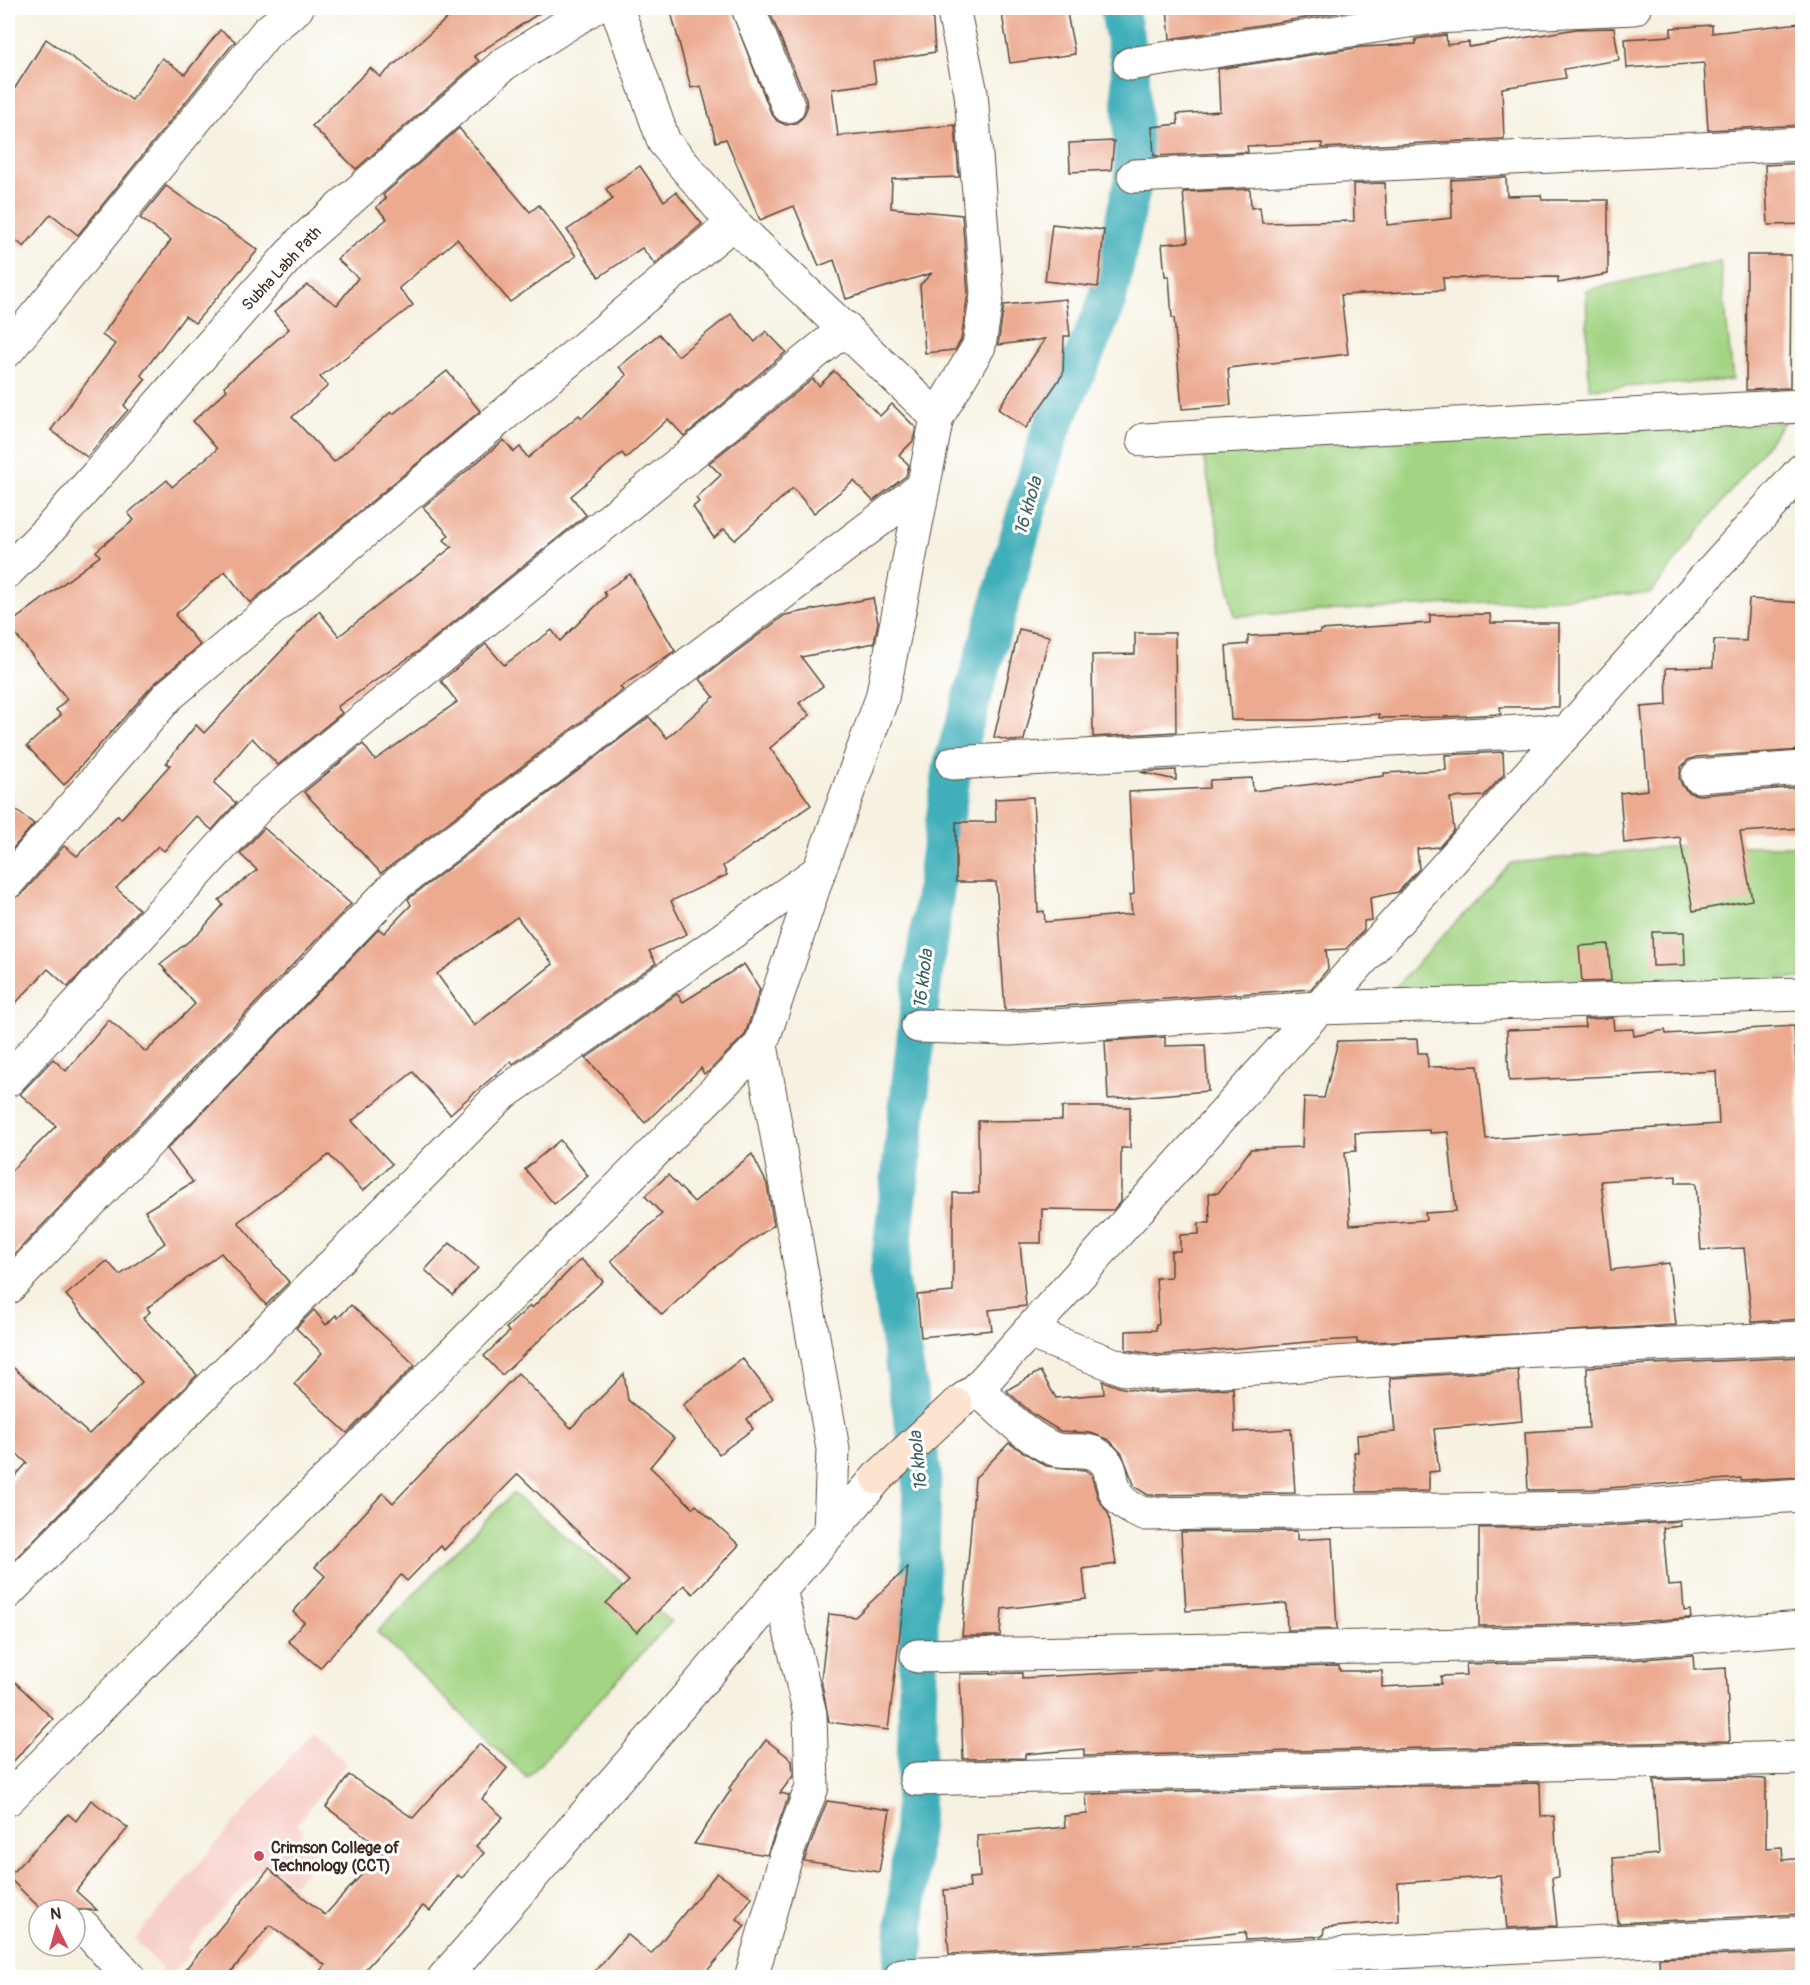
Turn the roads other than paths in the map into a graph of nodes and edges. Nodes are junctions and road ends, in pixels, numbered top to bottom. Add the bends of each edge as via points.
1 (297, 8) edge
2 (592, 8) edge
3 (617, 8) edge
4 (747, 8) edge
5 (953, 8) edge
6 (1634, 8) edge
7 (1130, 64) dead end
8 (788, 106) dead end
9 (1803, 144) edge
10 (1134, 176) dead end
11 (733, 223) junction
12 (846, 328) junction
13 (8, 350) edge
14 (1803, 406) edge
15 (937, 417) junction
16 (1144, 440) dead end
17 (1803, 470) edge
18 (923, 487) junction
19 (8, 571) edge
20 (1565, 734) junction
21 (953, 763) dead end
22 (1803, 768) edge
23 (1698, 776) dead end
24 (819, 871) junction
25 (8, 882) edge
26 (1803, 994) edge
27 (1318, 1008) junction
28 (918, 1026) dead end
29 (761, 1045) junction
30 (8, 1080) edge
31 (8, 1288) edge
32 (1028, 1332) junction
33 (1803, 1338) edge
34 (966, 1397) junction
35 (877, 1478) joint
36 (1803, 1495) edge
37 (830, 1532) junction
38 (780, 1589) junction
39 (8, 1592) edge
40 (1803, 1628) edge
41 (917, 1656) dead end
42 (1803, 1758) edge
43 (916, 1779) dead end
44 (8, 1799) edge
45 (87, 1930) edge
46 (1803, 1933) edge
47 (902, 1976) dead end
48 (130, 1977) edge
49 (444, 1977) edge
50 (751, 1977) edge

1 - 13 street via 267,32
2 - 19 street, Subha Labh Path via 504,64 300,243 54,524
3 - 11 street via 664,142
4 - 8 street
5 - 15 street via 970,93 987,294 979,346
6 - 7 street via 1434,17
9 - 10 street
11 - 12 street
11 - 25 street via 168,696
12 - 15 street
12 - 30 street via 264,800
14 - 16 street
15 - 18 street
17 - 20 street
18 - 24 street via 882,698
18 - 31 street via 396,885
20 - 21 street via 1539,731
20 - 27 street
22 - 23 street
24 - 29 street
24 - 39 street via 500,1096
26 - 27 street
27 - 28 street via 1010,1029
27 - 32 street
29 - 37 street via 833,1449
29 - 44 street
32 - 33 street via 1125,1369 1166,1374
32 - 34 street
34 - 35 main road
34 - 36 street via 1057,1450 1090,1451 1101,1456 1125,1506 1144,1514 1594,1508
35 - 37 street
37 - 38 street
38 - 49 street
38 - 50 street via 810,1714 812,1787 787,1852
40 - 41 street via 1618,1642
42 - 43 street
45 - 48 street
46 - 47 street

